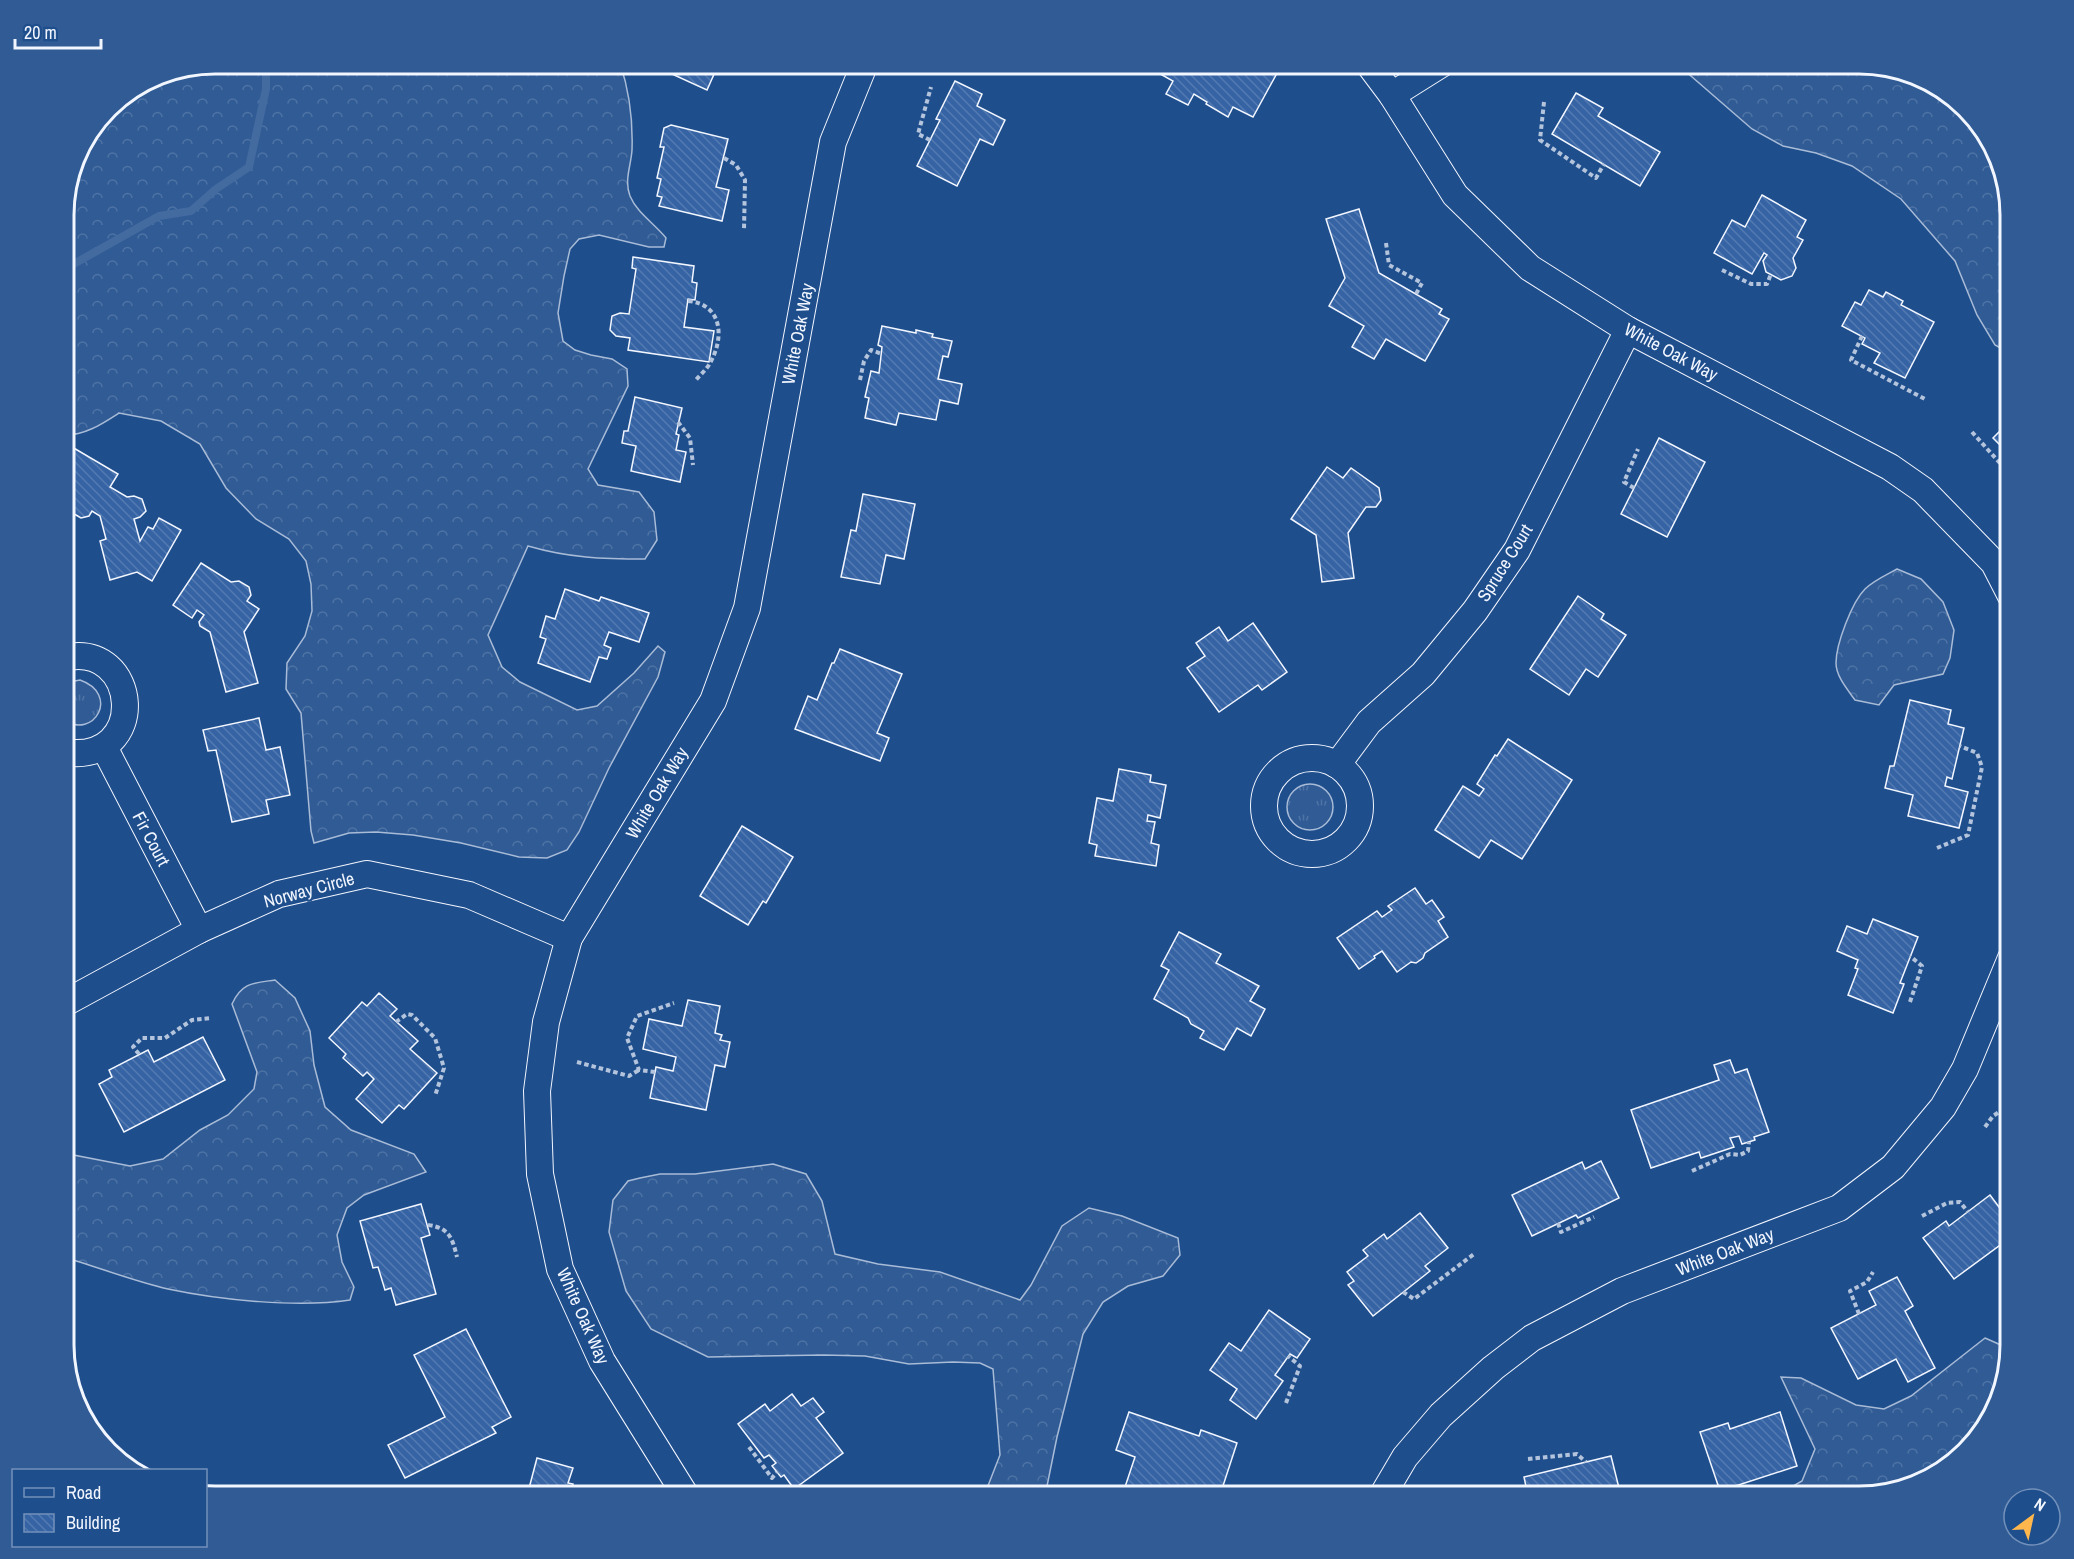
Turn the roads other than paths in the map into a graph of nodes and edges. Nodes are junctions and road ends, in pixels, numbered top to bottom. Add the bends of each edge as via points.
1 (861, 74) edge
2 (1376, 74) edge
3 (1425, 74) edge
4 (1392, 95) junction
5 (1628, 330) junction
6 (2000, 575) edge
7 (74, 657) edge
8 (104, 747) junction
9 (74, 754) edge
10 (1337, 765) dead end
11 (199, 930) junction
12 (569, 938) junction
13 (2000, 985) edge
14 (74, 998) edge
15 (680, 1486) edge
16 (1388, 1486) edge

1 - 12 street, White Oak Way via 833,142 747,608 713,701
2 - 4 street, White Oak Way
3 - 4 street
4 - 5 street, White Oak Way via 1455,195 1530,268
5 - 6 street, White Oak Way via 1907,478 1994,563
5 - 10 street, Spruce Court via 1501,576 1423,674 1369,722
7 - 8 street via 106,665 123,687 127,701 122,727
8 - 9 street via 91,753
8 - 11 street, Fir Court
11 - 12 street, Norway Circle via 279,894 367,874 469,895
11 - 14 street, Norway Circle
12 - 15 street, White Oak Way via 546,1022 537,1091 540,1174 560,1269 568,1288 602,1361
13 - 16 street, White Oak Way via 1965,1069 1943,1107 1893,1167 1839,1208 1622,1291 1532,1338 1441,1415 1405,1457

